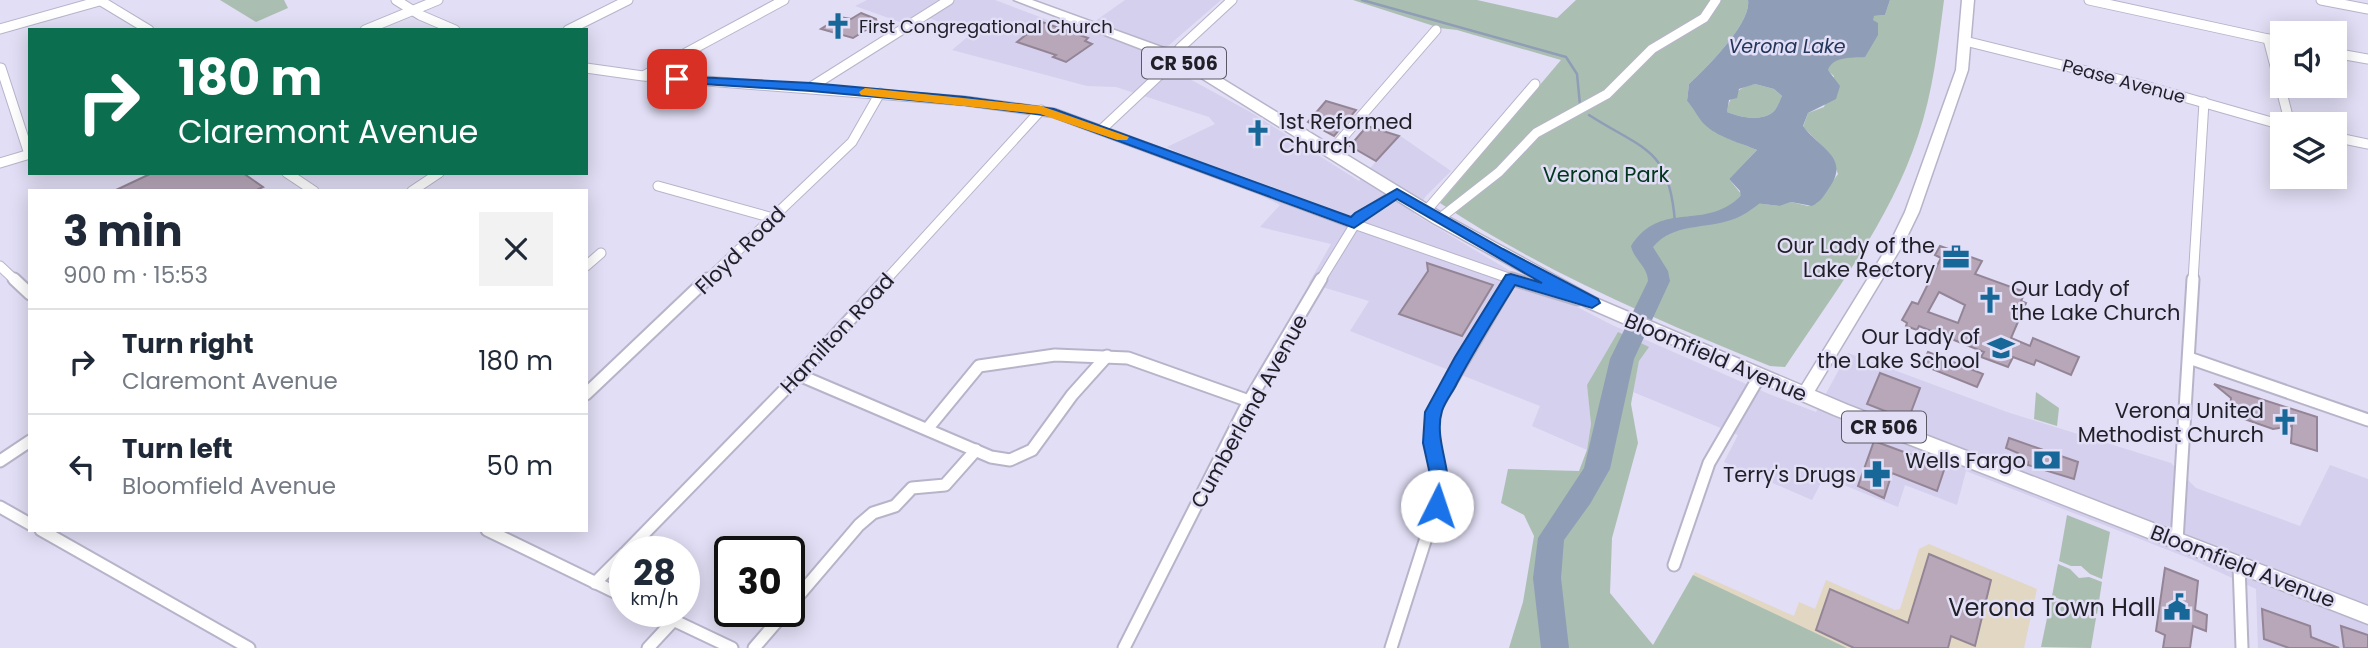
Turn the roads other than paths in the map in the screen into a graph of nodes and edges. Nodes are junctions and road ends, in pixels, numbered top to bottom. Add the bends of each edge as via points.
1 (102, 0) edge
2 (396, 0) edge
3 (438, 0) edge
4 (628, 0) edge
5 (784, 0) edge
6 (949, 0) edge
7 (1020, 0) edge
8 (1232, 0) edge
9 (1716, 0) edge
10 (1968, 0) edge
11 (2089, 0) edge
12 (2322, 0) edge
13 (2368, 9) edge
14 (414, 11) junction
15 (146, 28) edge
16 (370, 28) edge
17 (452, 28) edge
18 (572, 28) edge
19 (0, 29) edge
20 (1436, 30) dead end
21 (2269, 39) joint
22 (1965, 41) junction
23 (2347, 55) edge
24 (1174, 58) junction
25 (2368, 59) edge
26 (1, 68) edge
27 (588, 68) edge
28 (597, 69) junction
29 (588, 76) edge
30 (643, 76) junction
31 (1535, 84) dead end
32 (811, 87) junction
33 (880, 93) junction
34 (2204, 102) junction
35 (1041, 110) junction
36 (2287, 112) edge
37 (2270, 121) edge
38 (1102, 129) junction
39 (2347, 140) edge
40 (2368, 144) edge
41 (28, 151) edge
42 (1331, 151) junction
43 (28, 154) edge
44 (0, 163) edge
45 (290, 175) edge
46 (436, 175) edge
47 (658, 186) dead end
48 (311, 189) edge
49 (415, 189) edge
50 (1397, 193) junction
51 (1432, 215) junction
52 (773, 218) junction
53 (1354, 224) junction
54 (601, 253) dead end
55 (588, 264) edge
56 (0, 265) edge
57 (1511, 279) junction
58 (28, 291) edge
59 (1592, 303) junction
60 (1107, 356) junction
61 (2189, 358) junction
62 (799, 375) junction
63 (1759, 377) junction
64 (588, 392) edge
65 (1804, 395) junction
66 (1249, 401) junction
67 (2368, 420) edge
68 (928, 428) junction
69 (28, 443) edge
70 (976, 450) junction
71 (0, 461) edge
72 (0, 507) edge
73 (28, 523) edge
74 (45, 532) edge
75 (491, 532) edge
76 (642, 536) edge
77 (2177, 541) junction
78 (1674, 565) dead end
79 (2239, 565) junction
80 (609, 570) edge
81 (596, 583) junction
82 (609, 589) edge
83 (805, 589) edge
84 (2368, 615) edge
85 (668, 627) edge
86 (688, 627) edge
87 (772, 627) edge
88 (249, 648) edge
89 (649, 648) edge
90 (732, 648) edge
91 (754, 648) edge
92 (1124, 648) edge
93 (1391, 648) edge
94 (2242, 648) edge

1 - 15 street
1 - 19 street
2 - 14 street
3 - 14 street
4 - 18 street
5 - 30 street
6 - 32 street
7 - 24 main road, Bloomfield Avenue / CR 506
8 - 24 street
9 - 51 street via 1704,18 1652,49 1607,94 1536,133 1499,172
10 - 22 main road
11 - 21 street
12 - 13 street
14 - 16 street
14 - 17 street
20 - 42 street
21 - 36 street
22 - 34 street, Pease Avenue
22 - 65 main road via 1955,95 1912,212
23 - 25 street
24 - 38 street
24 - 42 main road, Bloomfield Avenue / CR 506
26 - 41 street
27 - 28 street
28 - 29 street
28 - 30 street
30 - 32 street
31 - 51 street
32 - 33 street
33 - 35 street
33 - 52 street, Floyd Road via 852,142
34 - 37 street, Pease Avenue
34 - 61 street
35 - 38 street
35 - 62 street, Hamilton Road
38 - 53 street
39 - 40 street
42 - 50 main road, Bloomfield Avenue / CR 506
43 - 44 street
45 - 48 street
46 - 49 street
47 - 52 street
50 - 51 main road, Bloomfield Avenue / CR 506
50 - 53 street, Cumberland Avenue
51 - 59 main road, Bloomfield Avenue / CR 506
52 - 64 street, Floyd Road
53 - 57 street
53 - 66 street, Cumberland Avenue
54 - 55 street
56 - 58 street
57 - 59 street
57 - 93 street via 1433,412 1439,497
59 - 63 main road, Bloomfield Avenue / CR 506
60 - 66 street via 1128,358
60 - 68 street via 1036,357 979,366
60 - 70 street via 1027,453 1003,460
61 - 67 street
61 - 77 street
62 - 68 street
62 - 76 street, Hamilton Road
63 - 65 main road, Bloomfield Avenue / CR 506
63 - 78 street via 1709,463
65 - 77 main road, Bloomfield Avenue / CR 506
66 - 92 street, Cumberland Avenue
68 - 70 street
69 - 71 street
70 - 83 street via 945,485 912,488 895,506 873,513
72 - 73 street
74 - 88 street
75 - 81 street
77 - 79 main road, Bloomfield Avenue / CR 506
79 - 84 main road, Bloomfield Avenue / CR 506
79 - 94 street
80 - 81 street, Hamilton Road
81 - 82 street
85 - 89 street
86 - 90 street
87 - 91 street

